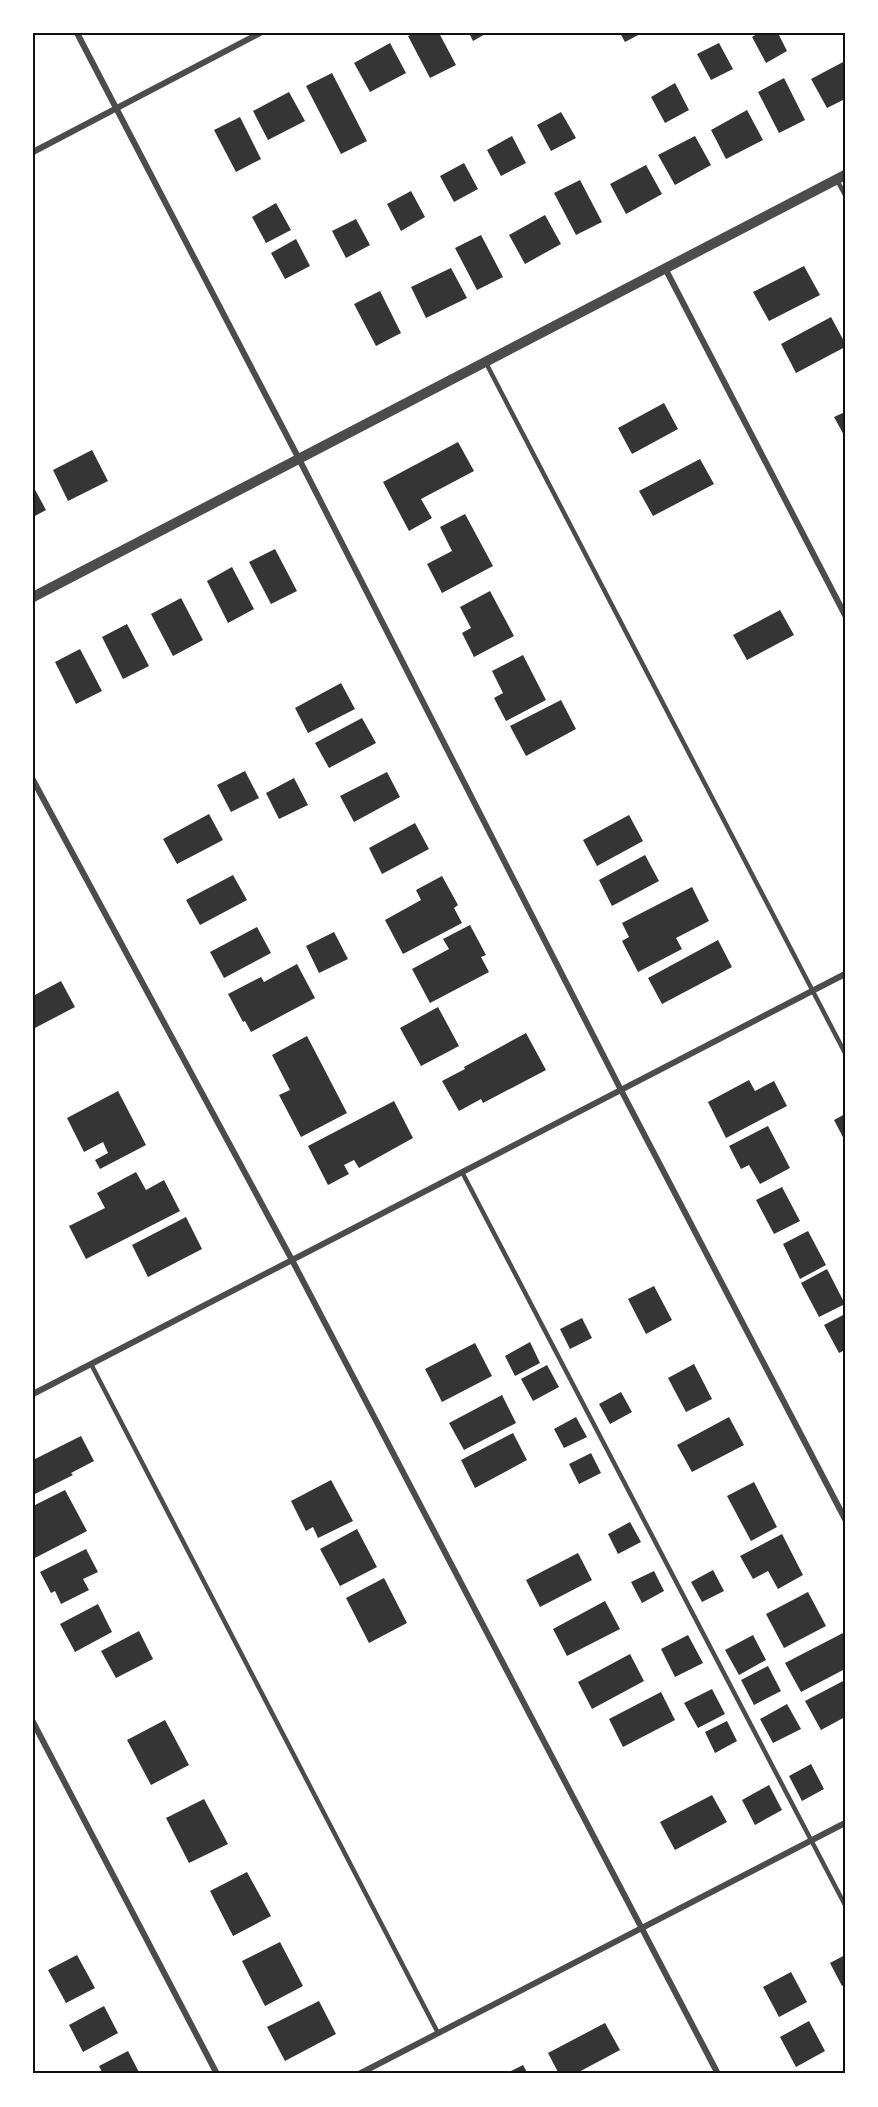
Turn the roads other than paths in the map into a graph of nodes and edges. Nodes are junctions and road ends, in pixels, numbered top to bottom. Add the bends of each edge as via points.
1 (77, 33) edge
2 (260, 33) edge
3 (117, 109) junction
4 (33, 152) edge
5 (841, 177) edge
6 (845, 195) edge
7 (666, 270) junction
8 (485, 361) junction
9 (299, 459) junction
10 (33, 597) edge
11 (845, 615) edge
12 (33, 780) edge
13 (845, 974) edge
14 (812, 991) junction
15 (845, 1053) edge
16 (621, 1090) junction
17 (462, 1172) junction
18 (292, 1260) junction
19 (91, 1364) junction
20 (33, 1394) edge
21 (845, 1519) edge
22 (33, 1722) edge
23 (845, 1823) edge
24 (812, 1840) junction
25 (845, 1905) edge
26 (643, 1927) junction
27 (438, 2033) junction
28 (218, 2074) edge
29 (359, 2074) edge
30 (718, 2074) edge

1 - 3 street
2 - 3 street
3 - 4 street
3 - 9 street
5 - 6 lane
5 - 7 street
7 - 8 street
7 - 11 street
8 - 9 street
8 - 14 lane
9 - 10 street
9 - 16 street
12 - 18 street
13 - 14 street
14 - 15 lane
14 - 16 street
16 - 17 street
16 - 21 street
17 - 18 street
17 - 24 lane
18 - 19 street
18 - 26 street
19 - 20 street
19 - 27 lane
22 - 28 street
23 - 24 street
24 - 25 lane
24 - 26 street
26 - 27 street
26 - 30 street
27 - 29 street

